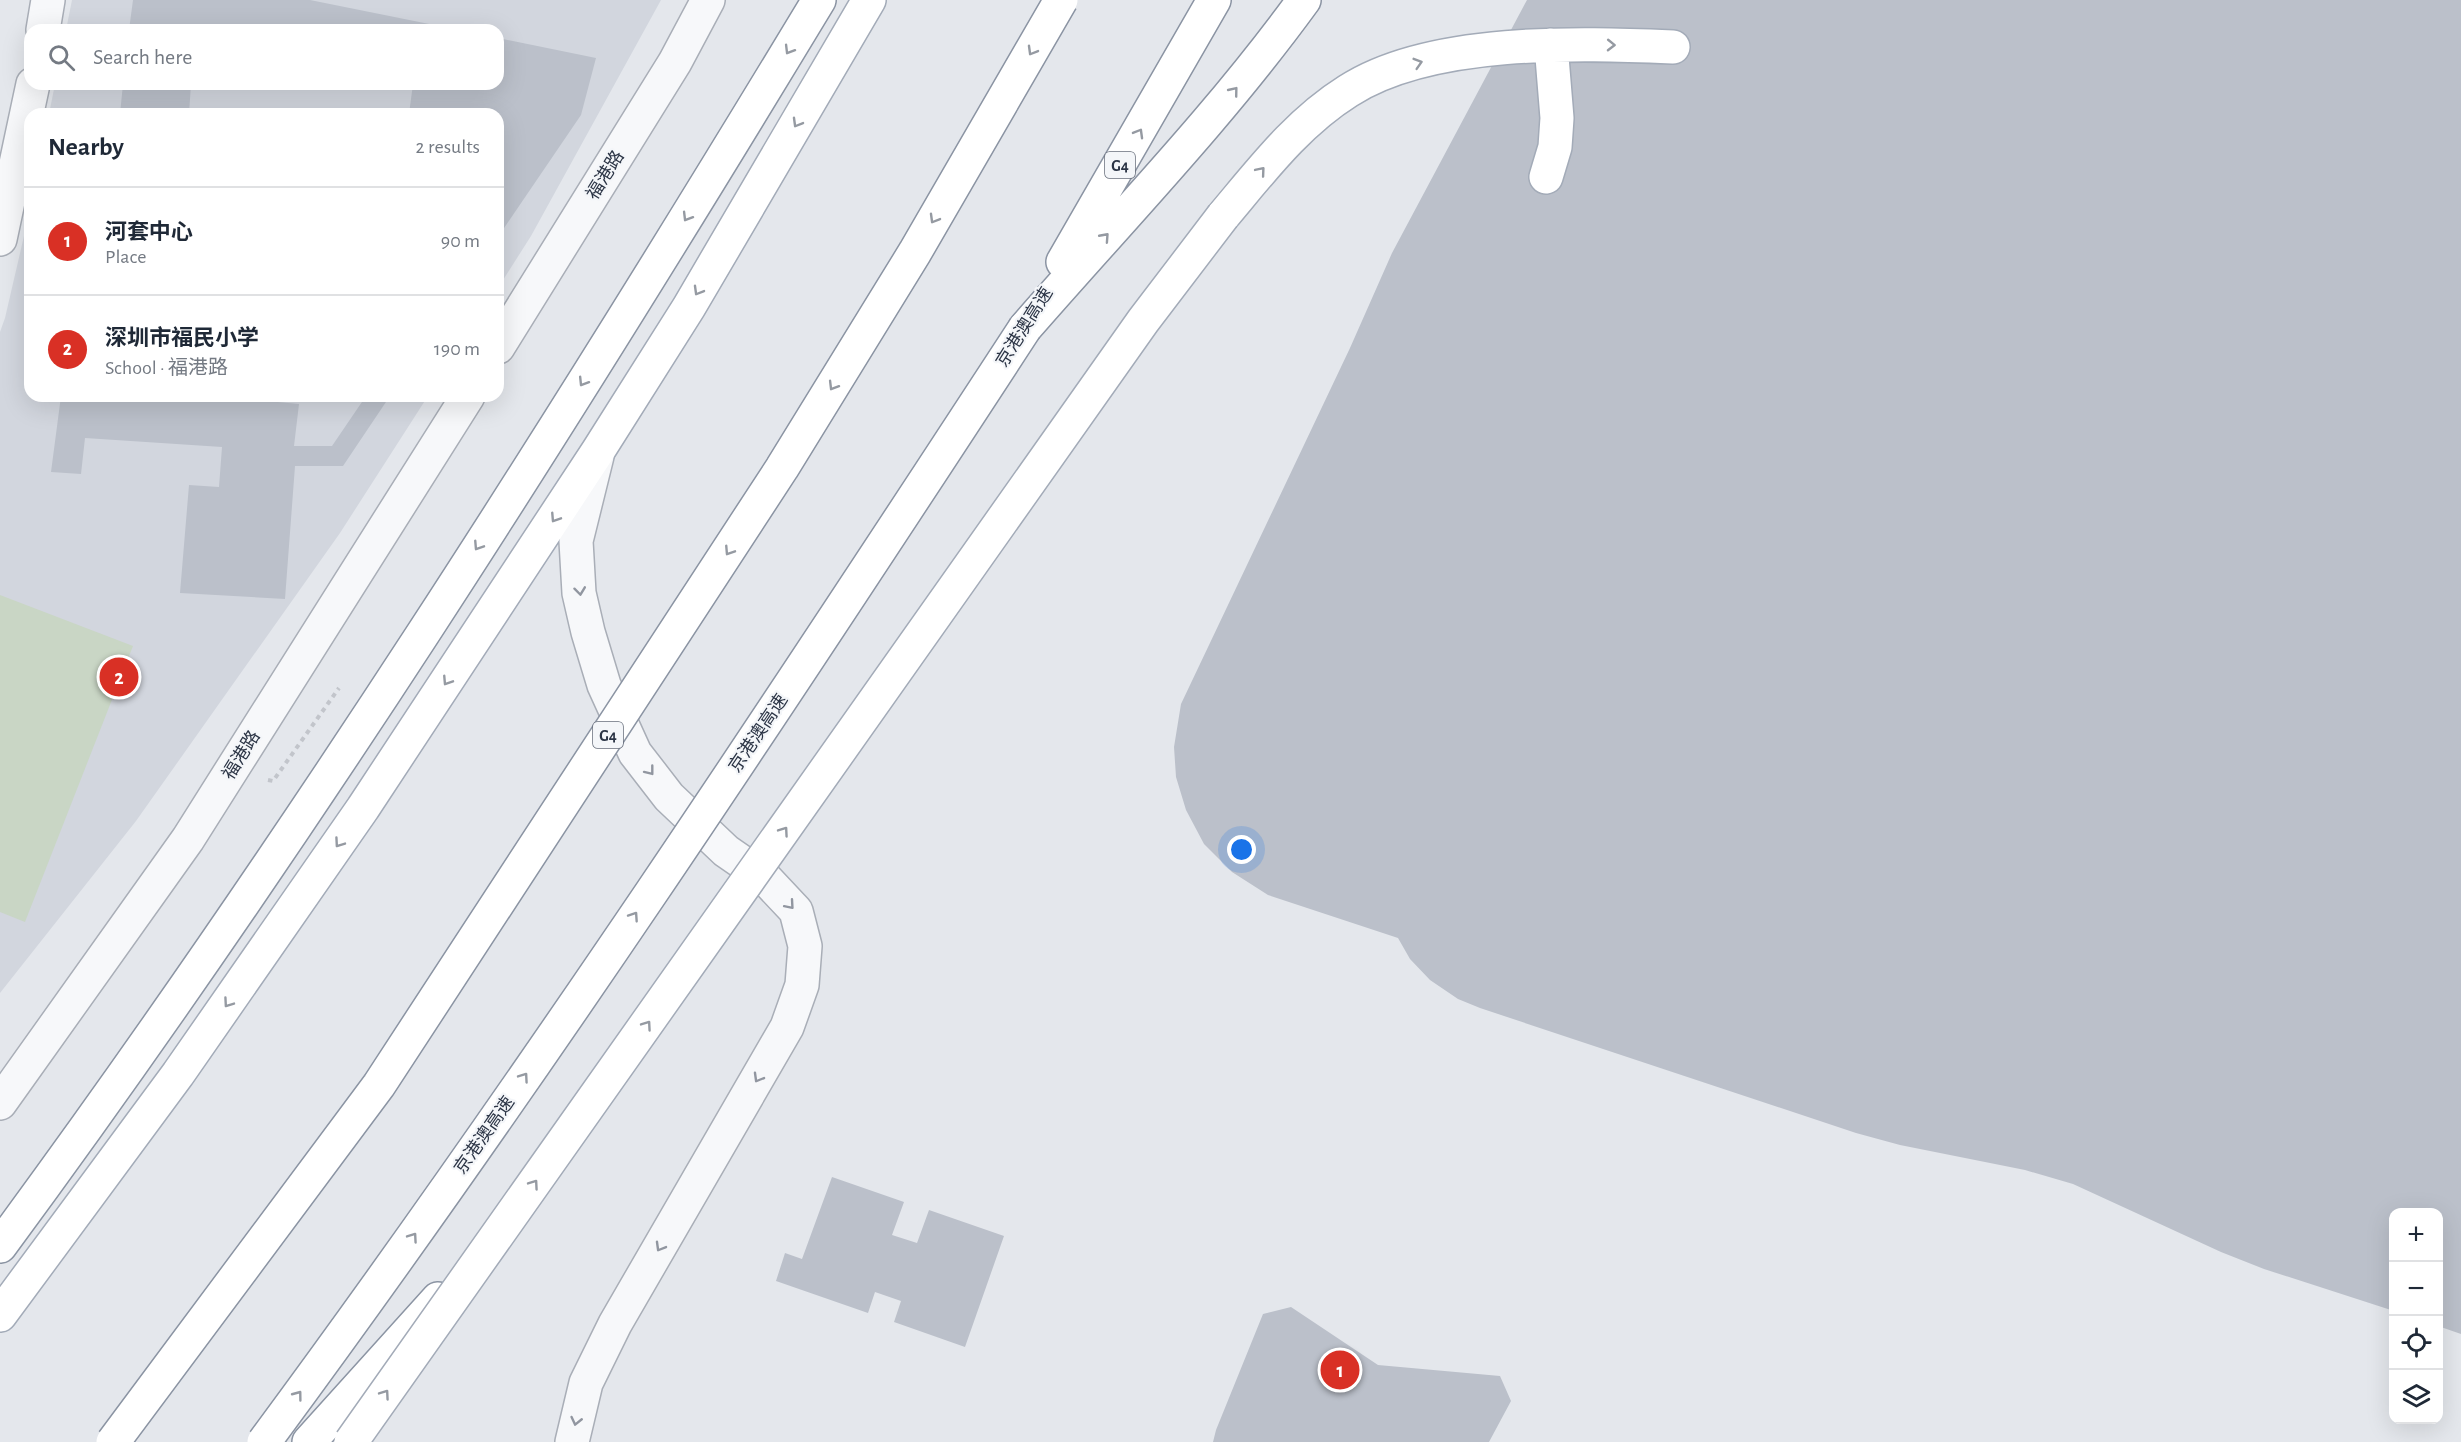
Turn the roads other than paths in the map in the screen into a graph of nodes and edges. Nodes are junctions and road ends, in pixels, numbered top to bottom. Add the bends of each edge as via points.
1 (48, 0) edge
2 (708, 0) edge
3 (819, 0) edge
4 (869, 0) edge
5 (1061, 0) edge
6 (1214, 0) edge
7 (1304, 0) edge
8 (44, 24) edge
9 (1551, 45) junction
10 (1673, 47) dead end
11 (32, 90) edge
12 (28, 108) edge
13 (24, 126) edge
14 (1546, 177) dead end
15 (0, 239) edge
16 (1025, 328) junction
17 (504, 337) edge
18 (464, 402) edge
19 (598, 451) junction
20 (0, 1103) edge
21 (505, 1226) junction
22 (0, 1246) edge
23 (0, 1315) edge
24 (113, 1442) edge
25 (264, 1442) edge
26 (309, 1442) edge
27 (351, 1442) edge
28 (572, 1442) edge

1 - 8 street
2 - 17 street, 福港路 via 675,62
3 -> 22 main road via 666,251 355,739
4 -> 19 main road via 689,307
5 -> 24 main road, G4, bridge via 921,242 782,468 379,1085
16 -> 6 main road, 京港澳高速 / G4
16 -> 7 main road via 1214,117
9 -> 10 main road
9 - 14 main road via 1557,118 1555,147
21 -> 9 main road, bridge via 1143,321 1279,149 1311,118 1349,90 1387,72 1477,51
11 - 12 street
13 - 15 street
25 -> 16 main road, 京港澳高速 / G4, bridge via 391,1271 589,982 781,700
18 - 20 street, 福港路 via 188,839
19 -> 23 main road via 268,946
19 -> 28 street via 576,541 579,592 604,685 635,753 669,796 726,852 765,878 796,911 805,946 802,985 787,1027 615,1324 586,1383
21 - 26 main road, bridge
27 -> 21 main road, bridge

